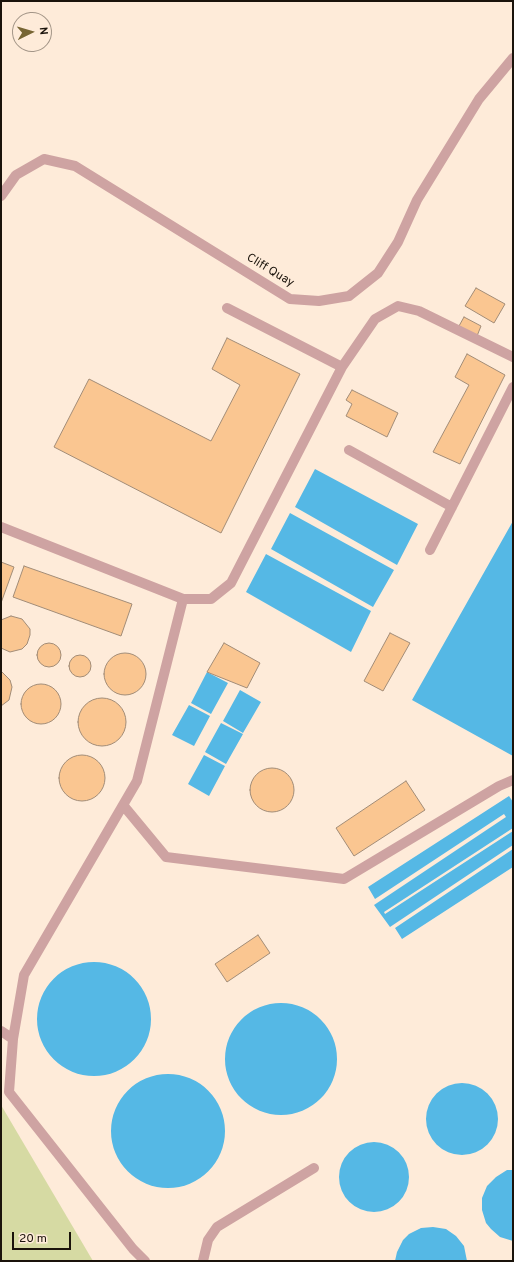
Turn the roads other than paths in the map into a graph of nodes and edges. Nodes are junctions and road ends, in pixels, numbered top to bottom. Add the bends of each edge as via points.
1 (513, 58) edge
2 (1, 196) edge
3 (227, 308) dead end
4 (513, 357) edge
5 (342, 367) junction
6 (513, 387) edge
7 (349, 450) dead end
8 (452, 507) junction
9 (1, 527) edge
10 (430, 550) dead end
11 (183, 599) junction
12 (513, 780) edge
13 (123, 805) junction
14 (1, 1031) edge
15 (13, 1039) junction
16 (314, 1168) dead end
17 (146, 1261) edge
18 (203, 1261) edge

1 - 2 lane, Cliff Quay via 475,106 417,200 398,242 378,273 349,296 319,301 290,299 75,166 44,159 16,175
3 - 5 lane
4 - 5 lane via 419,311 398,306 375,319
5 - 11 lane via 231,584 211,599
6 - 8 lane
7 - 8 lane
8 - 10 lane
9 - 11 lane
11 - 13 lane via 137,781
12 - 13 lane via 344,879 166,857
13 - 15 lane via 24,975
14 - 15 lane
15 - 17 lane via 9,1092 133,1249
16 - 18 lane via 217,1227 208,1240

